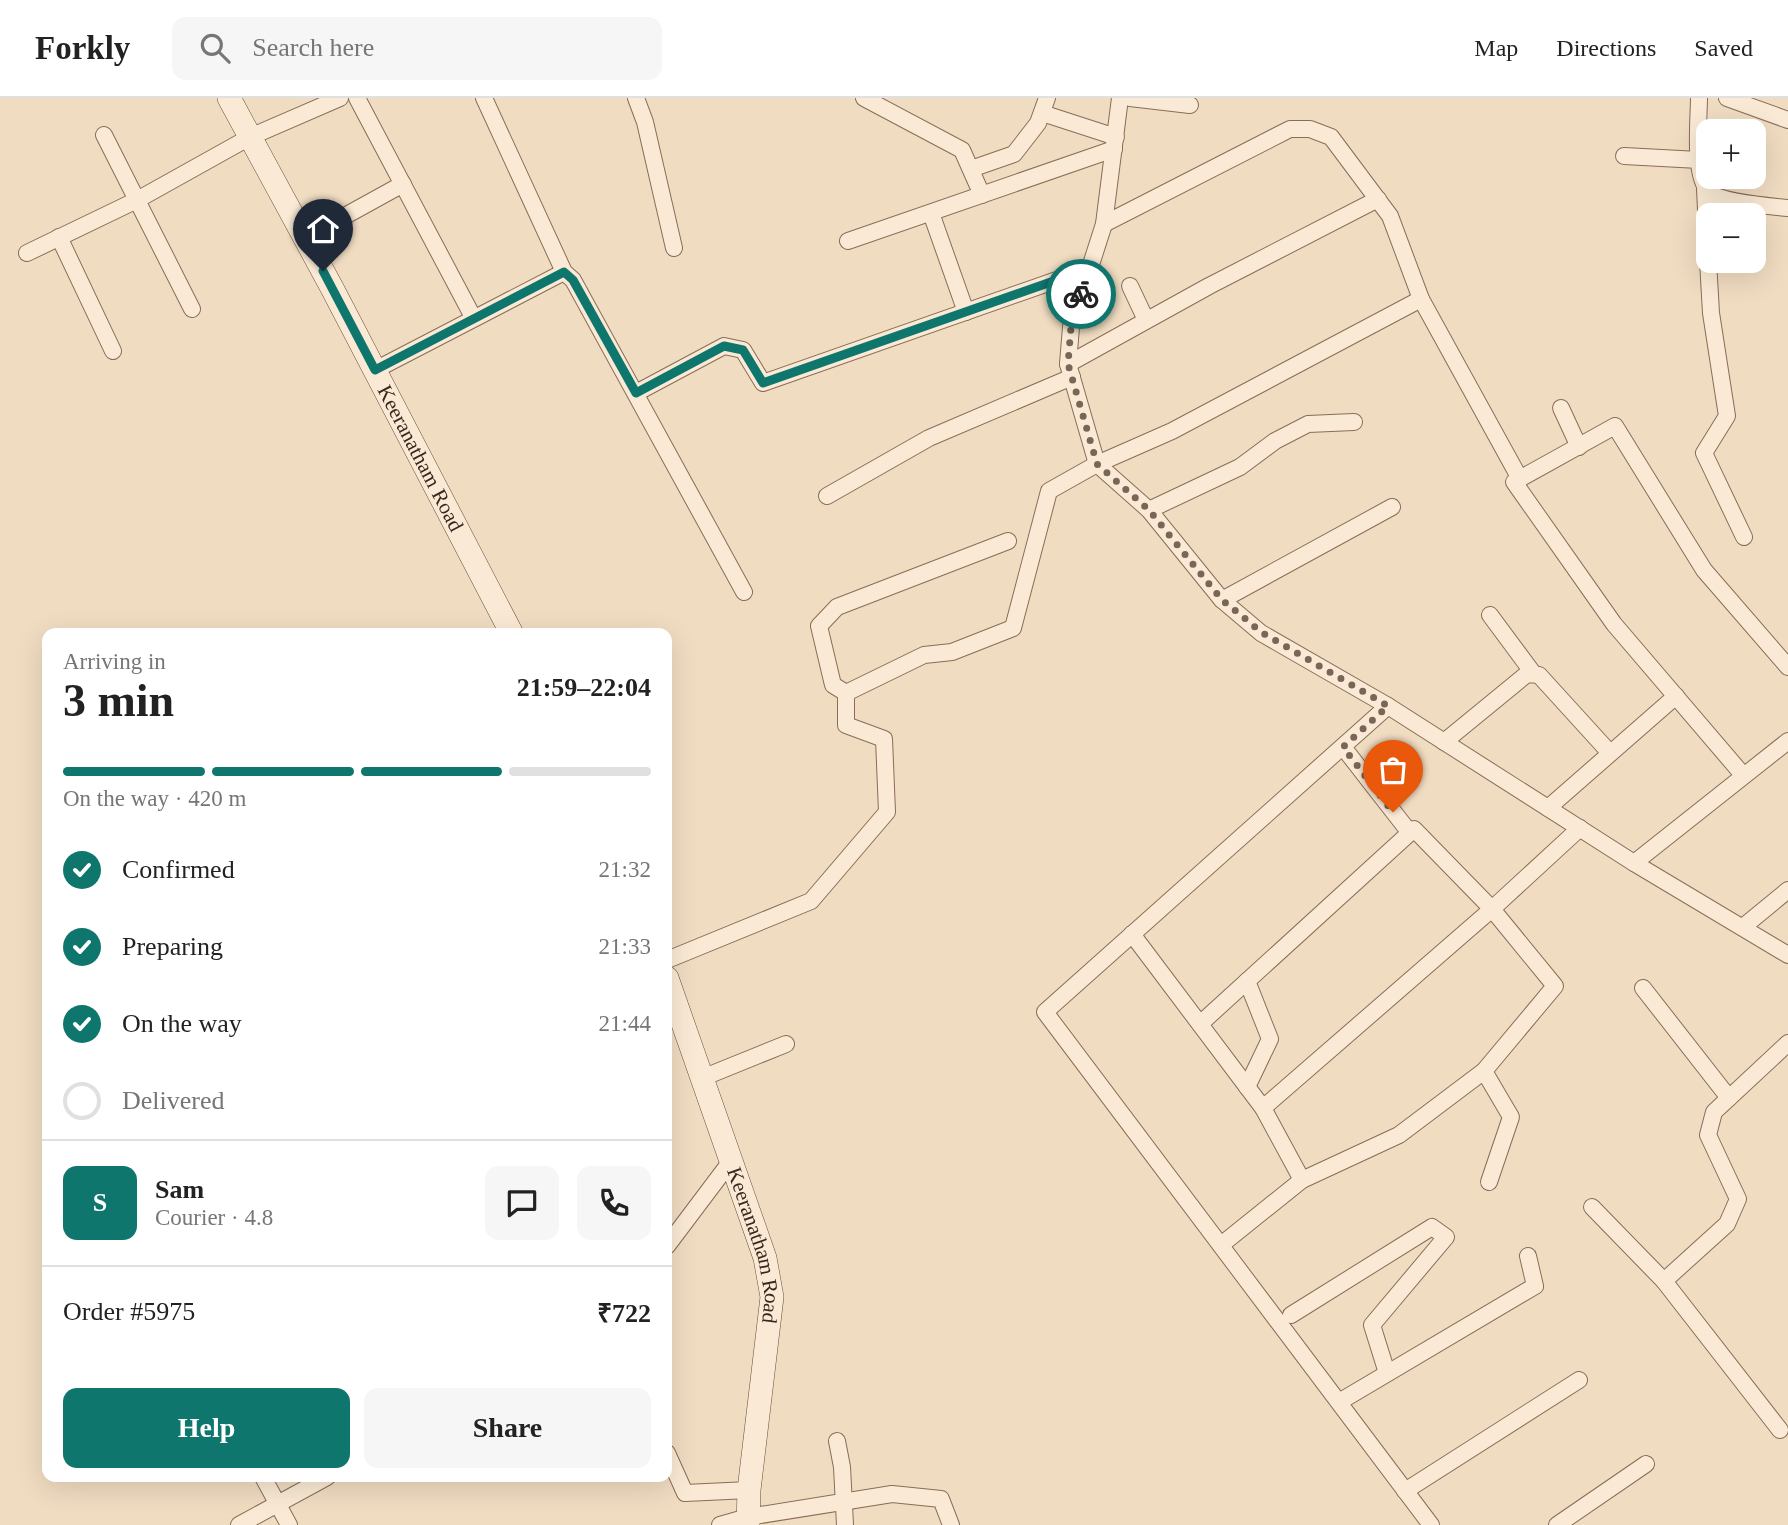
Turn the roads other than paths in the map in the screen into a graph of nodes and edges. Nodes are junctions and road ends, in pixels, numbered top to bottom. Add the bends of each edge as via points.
1 (229, 98) edge
2 (340, 98) edge
3 (357, 98) edge
4 (484, 98) edge
5 (636, 98) edge
6 (864, 98) edge
7 (1120, 98) edge
8 (1130, 98) edge
9 (1699, 98) edge
10 (1727, 98) edge
11 (1045, 105) edge
12 (1190, 105) dead end
13 (1699, 119) edge
14 (1788, 120) edge
15 (104, 135) dead end
16 (250, 137) junction
17 (1115, 143) junction
18 (1624, 156) dead end
19 (1696, 160) edge
20 (971, 169) junction
21 (403, 184) junction
22 (1706, 189) edge
23 (982, 195) junction
24 (1378, 199) junction
25 (137, 200) junction
26 (1788, 208) edge
27 (931, 212) junction
28 (1104, 224) junction
29 (60, 237) junction
30 (305, 238) junction
31 (848, 241) dead end
32 (674, 248) dead end
33 (27, 253) dead end
34 (1088, 269) junction
35 (564, 272) junction
36 (1709, 273) edge
37 (1129, 286) dead end
38 (1421, 299) junction
39 (191, 309) dead end
40 (966, 312) junction
41 (473, 317) junction
42 (1146, 320) junction
43 (113, 351) dead end
44 (375, 370) junction
45 (1070, 370) junction
46 (636, 393) junction
47 (1561, 408) dead end
48 (1354, 422) dead end
49 (1579, 447) junction
50 (1097, 464) junction
51 (1520, 479) junction
52 (827, 496) dead end
53 (1392, 507) dead end
54 (1149, 510) junction
55 (1744, 537) dead end
56 (1008, 541) dead end
57 (744, 592) dead end
58 (1222, 600) junction
59 (1490, 615) dead end
60 (509, 628) edge
61 (1788, 667) edge
62 (1533, 673) junction
63 (846, 693) junction
64 (1676, 696) junction
65 (1388, 706) junction
66 (1788, 741) edge
67 (1444, 742) junction
68 (1343, 747) junction
69 (1611, 753) junction
70 (1743, 775) junction
71 (1548, 808) junction
72 (1580, 828) junction
73 (1410, 833) junction
74 (1634, 863) junction
75 (1788, 890) edge
76 (1492, 909) junction
77 (1744, 927) junction
78 (1132, 934) junction
79 (1788, 955) edge
80 (672, 958) edge
81 (1247, 981) junction
82 (1643, 988) dead end
83 (672, 992) edge
84 (1200, 1024) junction
85 (1788, 1043) edge
86 (786, 1044) dead end
87 (1484, 1071) junction
88 (702, 1078) junction
89 (1247, 1087) junction
90 (1729, 1098) junction
91 (1263, 1108) junction
92 (731, 1161) junction
93 (1302, 1180) junction
94 (1489, 1182) dead end
95 (1592, 1207) dead end
96 (672, 1240) edge
97 (1221, 1245) junction
98 (1528, 1256) dead end
99 (1664, 1281) junction
100 (1291, 1315) dead end
101 (1387, 1373) junction
102 (1579, 1380) dead end
103 (1339, 1402) junction
104 (1780, 1430) dead end
105 (837, 1441) dead end
106 (672, 1464) edge
107 (1646, 1464) dead end
108 (266, 1482) edge
109 (318, 1482) edge
110 (749, 1490) junction
111 (1405, 1491) junction
112 (844, 1502) junction
113 (278, 1504) junction
114 (748, 1521) edge
115 (239, 1525) edge
116 (289, 1525) edge
117 (720, 1525) edge
118 (845, 1525) edge
119 (951, 1525) edge
120 (1431, 1525) edge
121 (1557, 1525) edge

1 - 16 street, Keeranatham Road
2 - 16 street
3 - 21 street
4 - 35 street
5 - 32 street
6 - 20 street via 962,150
7 - 17 street
8 - 12 street
9 - 13 street
10 - 14 street
11 - 17 street
11 - 20 street via 1038,123 1014,154
15 - 25 street
16 - 25 street
16 - 30 street, Keeranatham Road
17 - 23 street
17 - 28 street
18 - 19 street
20 - 23 street
21 - 30 street
21 - 41 street
22 - 26 street via 1713,195
23 - 27 street
24 - 28 street via 1331,137 1310,129 1290,129
24 - 38 street via 1394,226
24 - 42 street
25 - 29 street
25 - 39 street
27 - 31 street
27 - 40 street
28 - 34 street
29 - 33 street
29 - 43 street
30 - 44 street, Keeranatham Road
34 - 40 street
34 - 45 street via 1071,327
35 - 41 street
35 - 46 street via 573,280
36 - 55 street via 1727,416 1704,453
37 - 42 street
38 - 50 street via 1172,431
38 - 51 street
40 - 46 street via 763,383 743,350 724,346
41 - 44 street
42 - 45 street
44 - 60 street, Keeranatham Road
45 - 50 street
45 - 52 street via 929,438
46 - 57 street
47 - 49 street
48 - 54 street via 1308,424 1240,467
49 - 51 street
49 - 61 street via 1615,426 1704,570
50 - 54 street
50 - 63 street via 1048,491 1013,628 952,652 924,655
51 - 64 street via 1514,482 1599,603
53 - 58 street
54 - 58 street
56 - 63 street via 837,607 819,626 833,685
58 - 65 street via 1261,632
59 - 62 street
62 - 67 street
62 - 69 street
63 - 80 street via 846,725 884,739 887,812 811,901
64 - 69 street
64 - 70 street
65 - 67 street
65 - 68 street
66 - 70 street
67 - 71 street
68 - 73 street
68 - 78 street
69 - 71 street
70 - 74 street
71 - 72 street
72 - 74 street
72 - 76 street
73 - 76 street via 1414,829
73 - 81 street
74 - 77 street
75 - 77 street
76 - 87 street via 1555,986
76 - 91 street
77 - 79 street
78 - 84 street
78 - 97 street via 1045,1012
81 - 84 street
81 - 89 street via 1269,1039
82 - 90 street
83 - 88 street, Keeranatham Road
84 - 89 street
85 - 90 street
86 - 88 street
87 - 93 street via 1399,1135
87 - 94 street via 1511,1117
88 - 92 street, Keeranatham Road
89 - 91 street
90 - 99 street via 1714,1112 1708,1135 1738,1199 1727,1224
91 - 93 street
92 - 96 street
92 - 110 street, Keeranatham Road via 765,1258 772,1297
93 - 97 street
95 - 99 street
97 - 103 street
98 - 101 street via 1535,1286
99 - 104 street
100 - 101 street via 1432,1227 1446,1237 1372,1325
101 - 103 street
102 - 111 street
103 - 111 street
105 - 112 street
106 - 110 street via 685,1493
107 - 121 street
108 - 113 street
109 - 113 street
110 - 114 street, Keeranatham Road
111 - 120 street
112 - 114 street
112 - 118 street
112 - 119 street via 892,1494 941,1499
113 - 115 street
113 - 116 street
114 - 117 street

